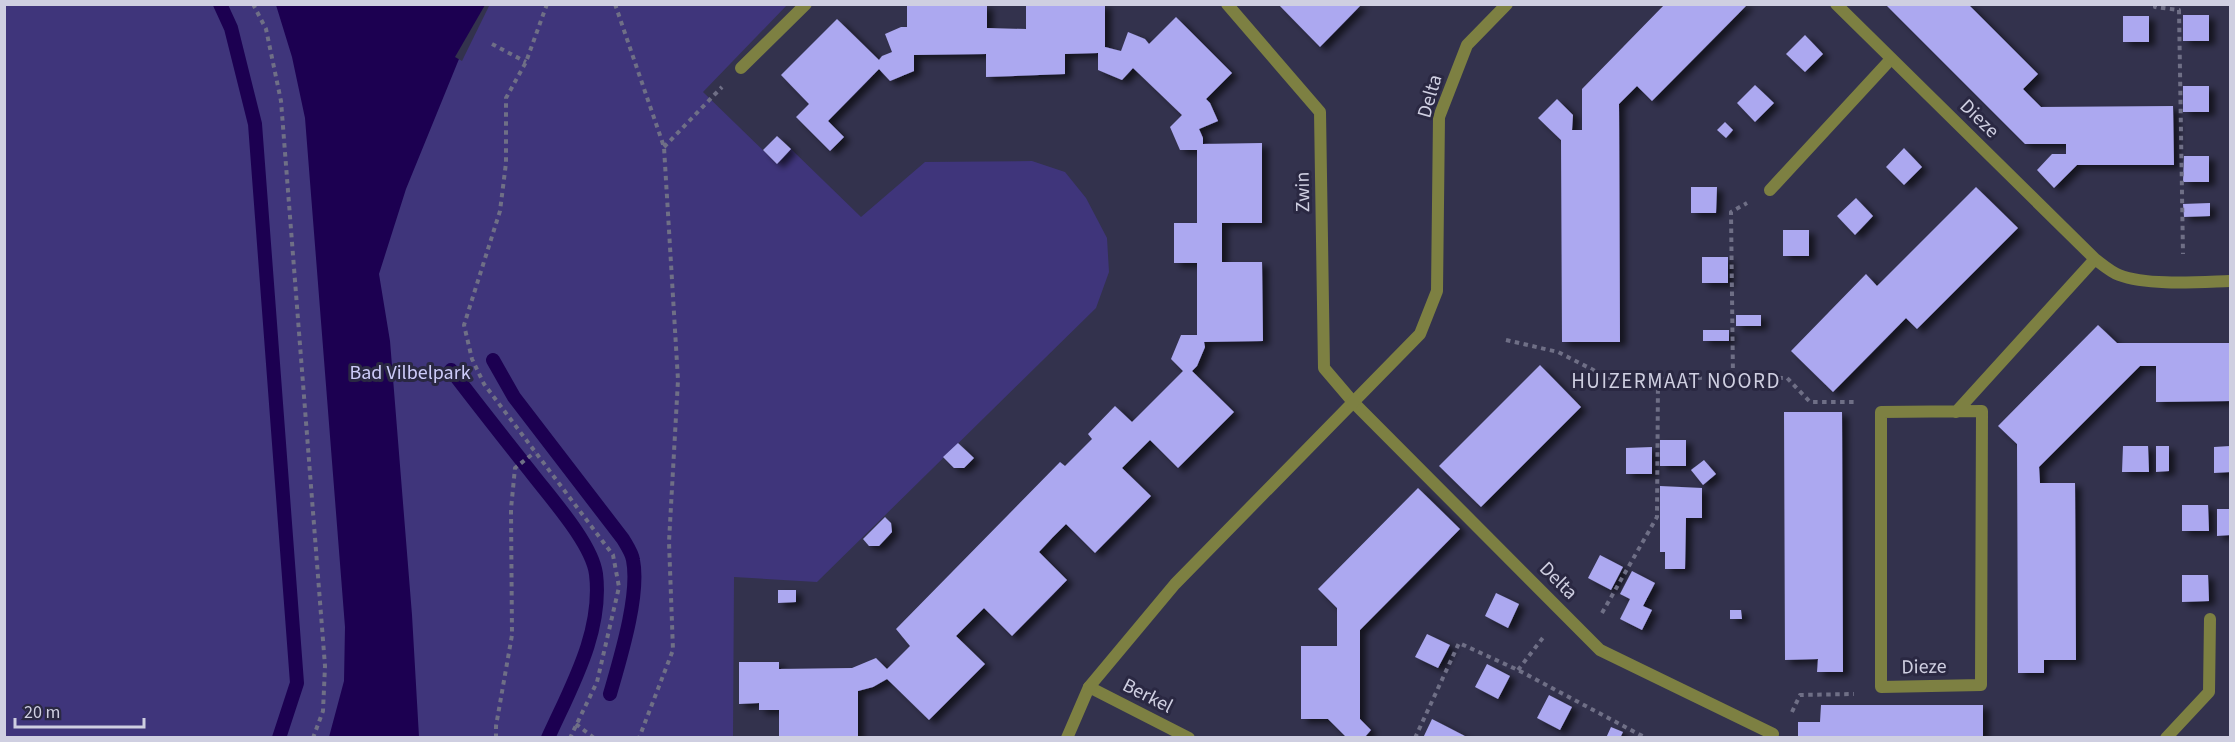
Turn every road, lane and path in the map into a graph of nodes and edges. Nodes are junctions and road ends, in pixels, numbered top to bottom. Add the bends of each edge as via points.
1 (253, 4) edge
2 (547, 4) edge
3 (615, 4) edge
4 (806, 4) edge
5 (1227, 4) edge
6 (1507, 4) edge
7 (1836, 4) edge
8 (2155, 4) edge
9 (492, 44) dead end
10 (1891, 59) junction
11 (526, 62) junction
12 (741, 68) joint
13 (664, 147) junction
14 (1770, 190) joint
15 (2096, 260) junction
16 (2230, 281) edge
17 (2184, 282) junction
18 (1506, 340) dead end
19 (1733, 377) junction
20 (1658, 380) junction
21 (1353, 402) junction
22 (1881, 412) junction
23 (1956, 412) junction
24 (535, 452) junction
25 (1563, 611) junction
26 (2210, 619) dead end
27 (1588, 637) junction
28 (1518, 670) junction
29 (1089, 687) junction
30 (1881, 687) junction
31 (1790, 716) dead end
32 (576, 724) junction
33 (1773, 734) dead end
34 (313, 738) edge
35 (496, 738) edge
36 (570, 738) edge
37 (594, 738) edge
38 (639, 738) edge
39 (1067, 738) edge
40 (1189, 738) edge
41 (1415, 738) edge
42 (1646, 738) edge
43 (2166, 738) edge

1 - 34 path via 266,29 282,125 326,666 323,711
2 - 11 path
3 - 13 path
4 - 12 street
5 - 21 street, Zwin via 1320,112 1324,368
6 - 21 street, Delta via 1467,45 1439,117 1437,291 1420,334
7 - 10 street, Dieze
8 - 17 path via 2155,8 2179,10
9 - 11 path
10 - 14 street
10 - 15 street, Dieze
11 - 24 path via 506,98 506,163 500,212 464,325 472,358 484,384
12 - 13 path
13 - 38 path via 678,380 669,542 673,650
14 - 19 path via 1731,213
15 - 17 street, Dieze via 2116,274 2135,280
15 - 23 street
16 - 17 street, Dieze
18 - 20 path via 1558,352 1609,378
19 - 20 path
19 - 22 path via 1787,378 1810,402 1867,401
20 - 27 path via 1657,517
21 - 25 street, Delta
21 - 29 street, Delta via 1175,584
22 - 23 street, Dieze
22 - 30 street, Dieze
23 - 30 street, Dieze via 1982,411 1981,685
24 - 32 path via 613,555 620,587 597,682
24 - 35 path via 515,468 511,509 512,635
25 - 27 street, Delta
25 - 28 path
26 - 43 street via 2209,692
27 - 33 street, Delta via 1600,650
28 - 41 path via 1459,643
28 - 42 path
29 - 39 street, Delta
29 - 40 street, Berkel
30 - 31 path via 1865,694 1800,695
32 - 36 path
32 - 37 path

